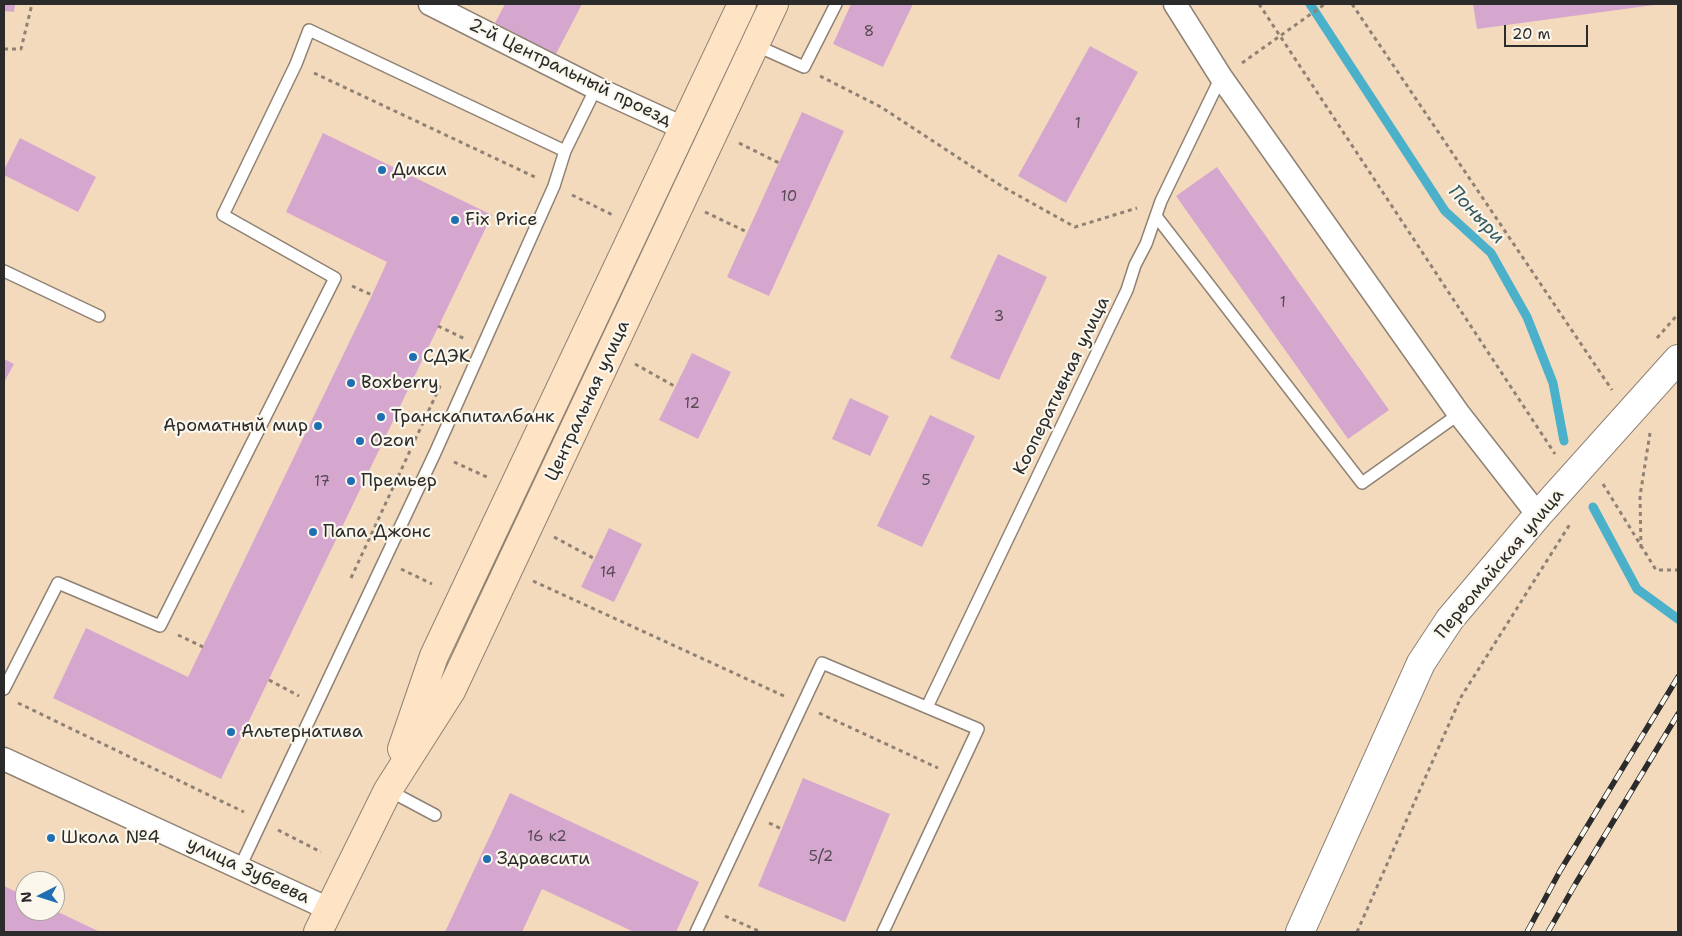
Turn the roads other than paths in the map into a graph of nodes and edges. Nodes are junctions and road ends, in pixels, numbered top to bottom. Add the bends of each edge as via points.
1 (430, 4) edge
2 (742, 4) edge
3 (774, 4) edge
4 (836, 4) edge
5 (1176, 4) edge
6 (755, 45) junction
7 (1221, 77) junction
8 (596, 88) junction
9 (683, 128) junction
10 (565, 151) junction
11 (1156, 216) junction
12 (4, 271) edge
13 (99, 316) dead end
14 (1678, 358) edge
15 (1459, 414) junction
16 (1538, 515) junction
17 (4, 690) edge
18 (927, 707) junction
19 (4, 759) edge
20 (388, 790) junction
21 (435, 815) dead end
22 (240, 867) junction
23 (323, 920) edge
24 (696, 932) edge
25 (883, 932) edge
26 (1300, 932) edge

1 - 8 street, 2-й Центральный проезд
2 - 9 main road, Центральная улица
3 - 6 main road, Центральная улица
4 - 6 lane via 804,68
5 - 7 street
6 - 20 main road, Центральная улица via 455,682
7 - 11 lane, Кооперативная улица
7 - 15 street
8 - 9 street, 2-й Центральный проезд
8 - 10 lane
9 - 20 main road, Центральная улица via 434,656
10 - 17 lane via 309,30 296,64 222,215 335,278 160,626 58,583
10 - 22 lane via 554,186 483,349
11 - 15 lane via 1362,483
11 - 18 lane, Кооперативная улица via 1127,290
12 - 13 lane
14 - 16 street, Первомайская улица
15 - 16 street
16 - 26 street, Первомайская улица via 1450,619 1421,663
18 - 24 lane via 822,663
18 - 25 lane via 978,729
19 - 22 street, улица Зубеева
20 - 21 lane
20 - 23 main road, Центральная улица
22 - 23 street, улица Зубеева

